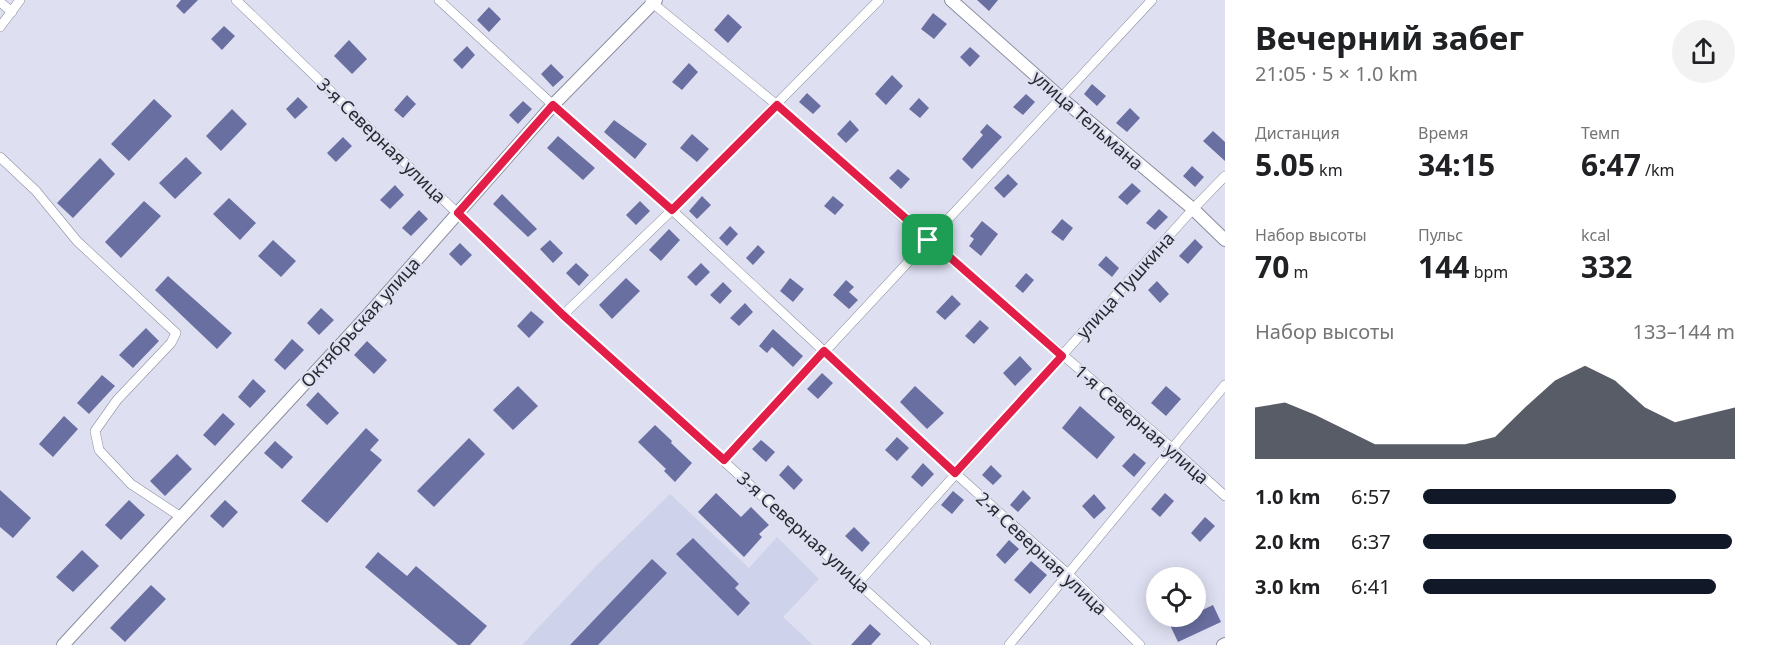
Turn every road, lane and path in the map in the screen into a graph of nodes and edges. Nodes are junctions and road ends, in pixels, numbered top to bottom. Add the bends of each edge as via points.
1 (20, 0) edge
2 (236, 0) edge
3 (439, 0) edge
4 (879, 0) edge
5 (951, 0) edge
6 (1152, 0) edge
7 (652, 1) edge
8 (0, 2) edge
9 (12, 12) junction
10 (0, 27) edge
11 (1060, 97) junction
12 (553, 105) junction
13 (777, 105) junction
14 (0, 157) edge
15 (1225, 176) edge
16 (1193, 209) junction
17 (672, 210) junction
18 (458, 213) junction
19 (928, 240) junction
20 (1225, 240) edge
21 (563, 315) junction
22 (824, 351) junction
23 (1062, 356) junction
24 (1225, 385) edge
25 (1173, 449) junction
26 (724, 460) junction
27 (955, 473) junction
28 (1225, 496) edge
29 (181, 517) junction
30 (1068, 574) junction
31 (859, 582) junction
32 (63, 645) edge
33 (926, 645) edge
34 (1009, 645) edge
35 (1140, 645) edge

1 - 9 street
2 - 18 street, 3-я Северная улица
3 - 12 street, 2-я Северная улица
4 - 13 street
5 - 11 street, улица Тельмана
6 - 11 street
7 - 12 street, Октябрьская улица
7 - 13 street, 1-я Северная улица
8 - 9 street
9 - 10 street
11 - 16 street, улица Тельмана
11 - 19 street
12 - 17 street, 2-я Северная улица
12 - 18 street, Октябрьская улица
13 - 17 street
13 - 19 street, 1-я Северная улица
14 - 29 street via 36,191 77,241 176,333 95,431 99,450 131,483
15 - 16 street, улица Пушкина
16 - 20 street, улица Тельмана
16 - 23 street, улица Пушкина
17 - 21 street
17 - 22 street, 2-я Северная улица
18 - 21 street, 3-я Северная улица
18 - 29 street, Октябрьская улица
19 - 22 street
19 - 23 street, 1-я Северная улица
21 - 26 street, 3-я Северная улица
22 - 26 street
22 - 27 street, 2-я Северная улица
23 - 25 street, 1-я Северная улица
23 - 27 street, улица Пушкина
24 - 25 street
25 - 28 street, 1-я Северная улица
25 - 30 street
26 - 31 street, 3-я Северная улица
27 - 30 street, 2-я Северная улица
27 - 31 street, улица Пушкина
29 - 32 street, Октябрьская улица
30 - 34 street
30 - 35 street, 2-я Северная улица
31 - 33 street, 3-я Северная улица

